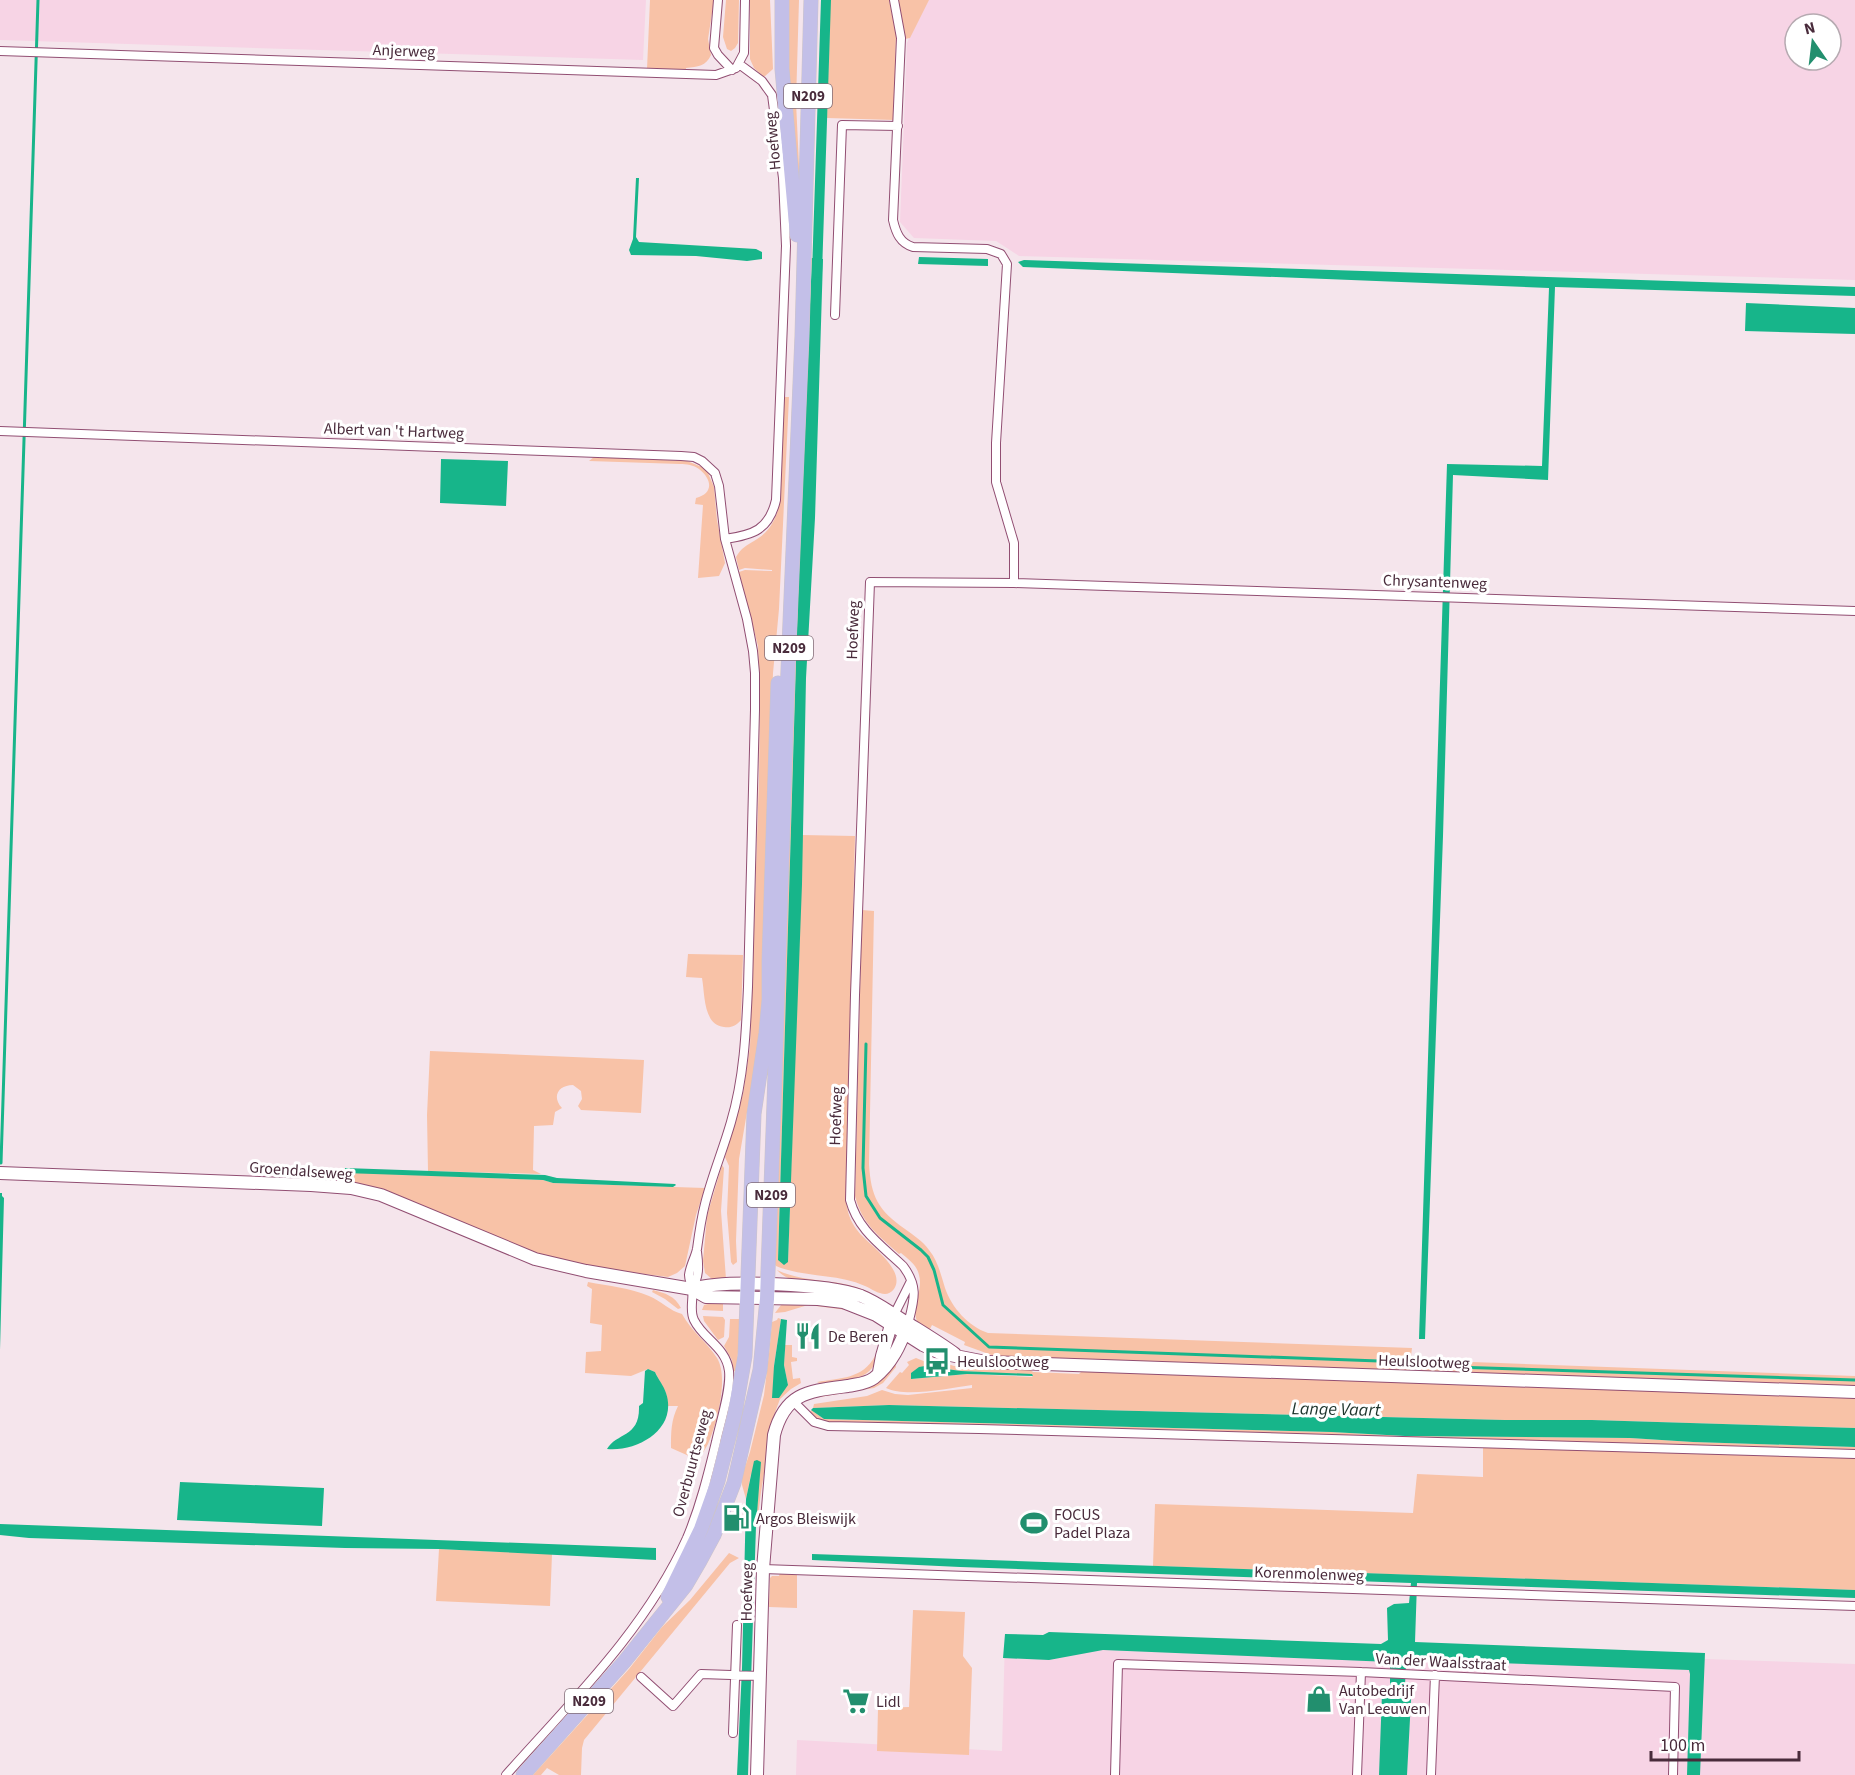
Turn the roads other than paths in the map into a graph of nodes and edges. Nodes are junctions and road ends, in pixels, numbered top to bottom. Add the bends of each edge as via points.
1 (718, 0) edge
2 (745, 0) edge
3 (782, 0) edge
4 (811, 0) edge
5 (894, 0) edge
6 (0, 51) edge
7 (739, 64) junction
8 (732, 70) junction
9 (898, 126) junction
10 (835, 315) dead end
11 (0, 431) edge
12 (725, 539) junction
13 (1014, 583) junction
14 (1855, 611) edge
15 (0, 1173) edge
16 (911, 1281) junction
17 (692, 1289) junction
18 (747, 1292) junction
19 (767, 1292) junction
20 (893, 1319) junction
21 (906, 1328) junction
22 (879, 1372) junction
23 (1855, 1392) edge
24 (793, 1401) junction
25 (1855, 1454) edge
26 (763, 1569) junction
27 (1855, 1606) edge
28 (653, 1625) junction
29 (737, 1625) dead end
30 (1361, 1672) junction
31 (738, 1675) junction
32 (757, 1675) junction
33 (1435, 1675) junction
34 (640, 1677) dead end
35 (733, 1733) dead end
36 (506, 1775) edge
37 (523, 1775) edge
38 (757, 1775) edge
39 (1115, 1775) edge
40 (1358, 1775) edge
41 (1431, 1775) edge
42 (1673, 1775) edge

1 - 8 street via 714,48
2 - 7 street via 744,52
3 - 18 main road, Hoefweg / N209 via 782,69 797,235 769,1000 754,1114
4 - 19 main road, Hoefweg / N209
5 - 9 street via 901,38
6 - 8 street, Anjerweg via 686,75 716,75
7 - 8 street
7 - 12 street, Hoefweg via 762,81 772,95 783,178 786,246 776,501 764,526 751,534
9 - 10 street via 842,125
9 - 13 street via 893,220 902,241 913,247 987,249 1001,254 1007,264 996,482 1014,543
11 - 12 street, Albert van 't Hartweg via 694,457 715,473
12 - 17 street via 747,619 755,673 747,1020 736,1101 705,1205 696,1250 698,1279
13 - 14 street, Chrysantenweg
13 - 16 street, Hoefweg via 870,582 850,1200 858,1221 903,1266
15 - 17 street, Groendalseweg via 351,1188 390,1198 535,1259
16 - 20 street
16 - 21 street via 915,1296
17 - 18 street, Groendalseweg via 707,1285
17 - 36 street, Overbuurtseweg via 694,1321 717,1346 729,1372 705,1487 688,1536 638,1623
18 - 19 street, Groendalseweg
18 - 28 main road, Overbuurtseweg / N209 via 745,1356 718,1481 693,1547
19 - 20 street, Heulslootweg via 824,1288 860,1296 881,1306
19 - 28 main road, Overbuurtseweg / N209 via 760,1370 734,1483 700,1561
20 - 21 street, Heulslootweg
20 - 22 street
21 - 22 street via 892,1360
21 - 23 street, Heulslootweg via 923,1345 940,1353 986,1362
22 - 24 street via 866,1382 810,1392
24 - 25 street via 814,1422 828,1426
24 - 26 street, Hoefweg via 783,1412 774,1435
26 - 27 street, Korenmolenweg
26 - 32 street, Hoefweg
28 - 37 main road, Overbuurtseweg / N209
29 - 31 street, Hoefweg
30 - 33 street, Van der Waalsstraat
30 - 39 street, Van der Waalsstraat via 1118,1664
30 - 40 street
31 - 32 street
31 - 34 street via 701,1674 674,1706
31 - 35 street, Hoefweg
32 - 38 street, Hoefweg
33 - 41 street
33 - 42 street, Van der Waalsstraat via 1675,1687

